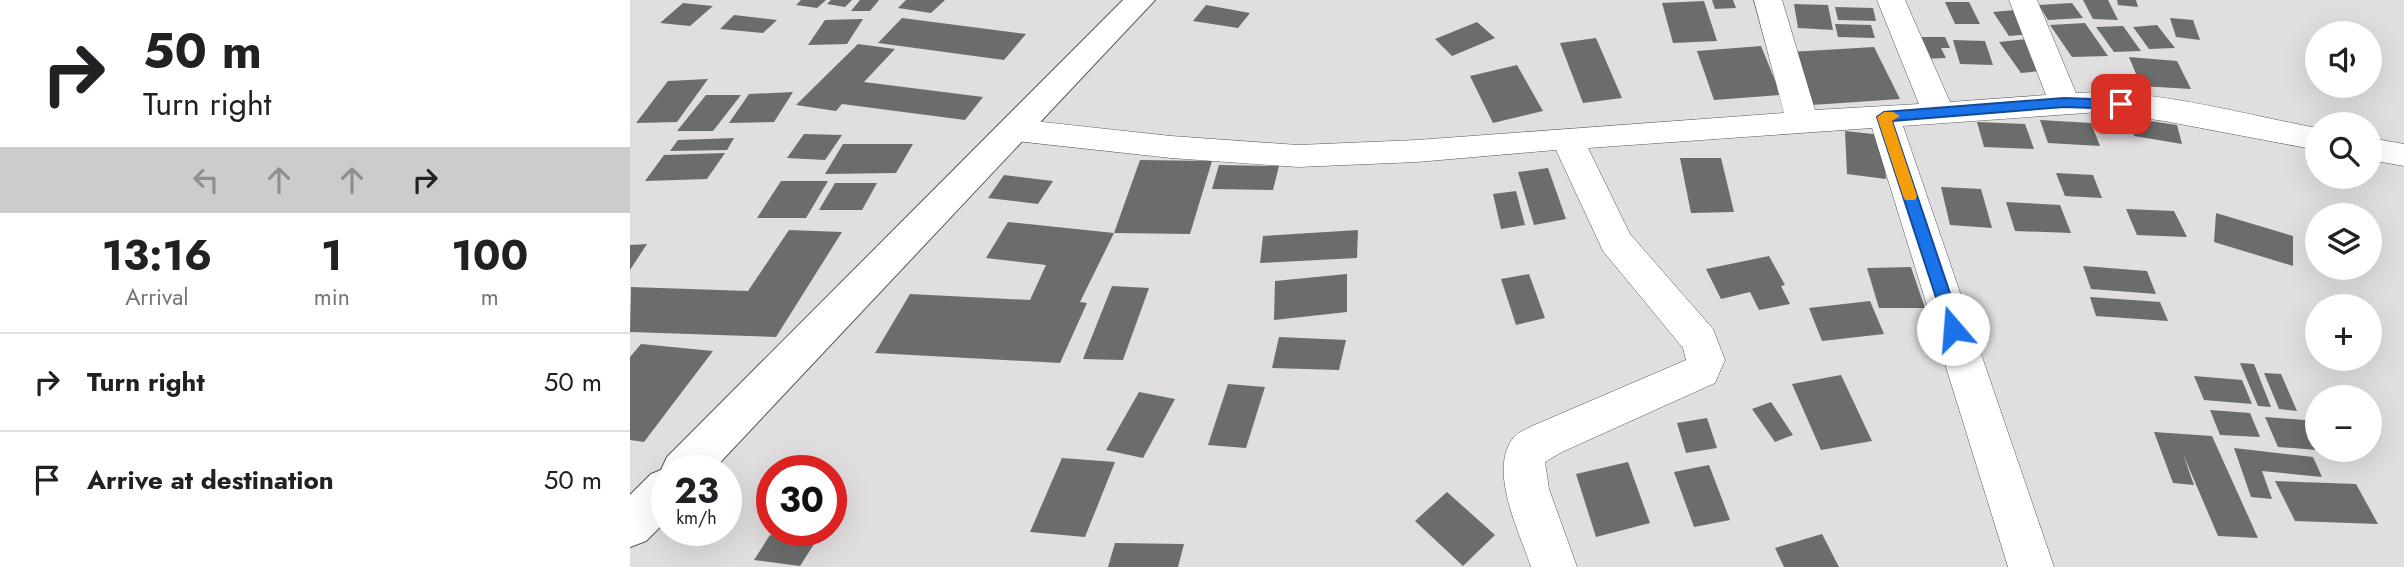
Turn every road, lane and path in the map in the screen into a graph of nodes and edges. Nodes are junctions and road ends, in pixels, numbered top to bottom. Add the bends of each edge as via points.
1 (1140, 0) edge
2 (1768, 0) edge
3 (1891, 0) edge
4 (2023, 0) edge
5 (2064, 102) junction
6 (1939, 113) junction
7 (1884, 117) junction
8 (1803, 122) junction
9 (1015, 130) junction
10 (2305, 137) edge
11 (1567, 138) junction
12 (2382, 151) edge
13 (2404, 155) edge
14 (699, 455) edge
15 (651, 504) edge
16 (630, 526) edge
17 (1554, 567) edge
18 (2031, 567) edge

1 - 9 street
2 - 8 street
3 - 6 street
4 - 5 street
5 - 6 street
5 - 10 street via 2164,110
6 - 7 street
7 - 8 street
7 - 18 street
8 - 11 street
9 - 11 street via 1298,156
9 - 14 street
11 - 17 street via 1615,242 1699,340 1706,364 1701,371 1528,451 1522,464 1525,483
12 - 13 street
15 - 16 street

